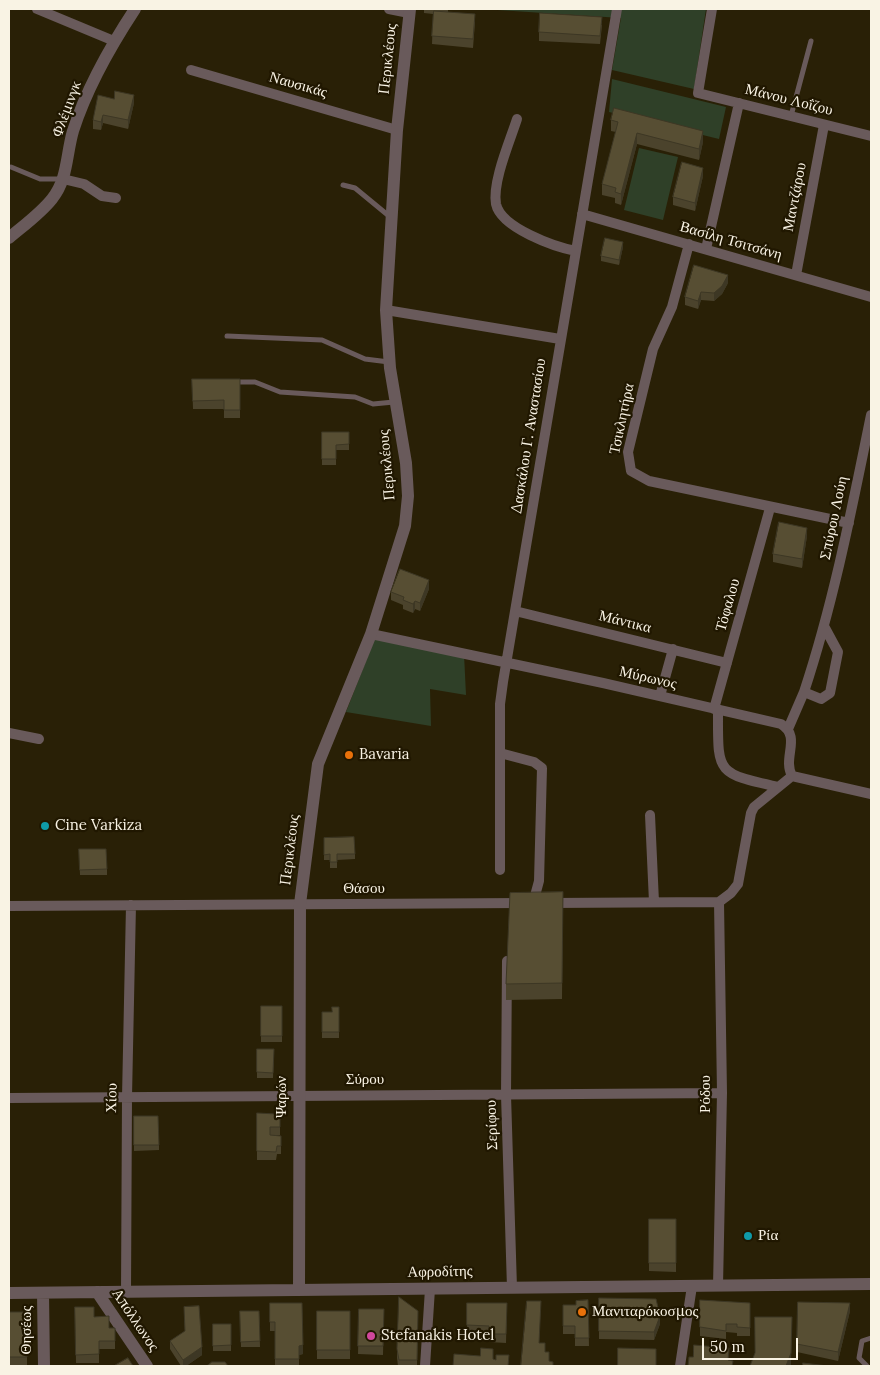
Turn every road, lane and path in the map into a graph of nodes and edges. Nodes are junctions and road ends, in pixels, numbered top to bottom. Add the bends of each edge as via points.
1 (37, 9) edge
2 (136, 9) edge
3 (389, 9) edge
4 (617, 9) edge
5 (712, 9) edge
6 (410, 11) edge
7 (114, 41) junction
8 (811, 41) dead end
9 (191, 70) dead end
10 (739, 103) junction
11 (791, 116) junction
12 (518, 119) dead end
13 (824, 125) junction
14 (397, 130) junction
15 (871, 136) edge
16 (11, 167) dead end
17 (63, 180) junction
18 (343, 185) dead end
19 (116, 198) dead end
20 (582, 214) junction
21 (391, 218) junction
22 (9, 238) edge
23 (689, 244) junction
24 (706, 249) junction
25 (576, 251) junction
26 (796, 275) junction
27 (871, 297) edge
28 (386, 310) junction
29 (227, 336) dead end
30 (560, 339) junction
31 (389, 362) junction
32 (226, 382) edge
33 (396, 402) junction
34 (871, 415) edge
35 (770, 508) junction
36 (850, 523) junction
37 (515, 611) junction
38 (825, 628) junction
39 (371, 634) junction
40 (673, 650) junction
41 (506, 663) junction
42 (727, 663) junction
43 (804, 692) junction
44 (660, 696) junction
45 (716, 710) junction
46 (788, 728) junction
47 (9, 733) edge
48 (39, 739) dead end
49 (500, 753) junction
50 (792, 776) junction
51 (778, 787) junction
52 (871, 794) edge
53 (650, 815) dead end
54 (500, 870) dead end
55 (654, 902) junction
56 (719, 902) junction
57 (533, 903) junction
58 (300, 904) junction
59 (131, 905) junction
60 (9, 906) edge
61 (507, 961) edge
62 (722, 1093) junction
63 (506, 1095) junction
64 (298, 1096) junction
65 (127, 1097) junction
66 (9, 1098) edge
67 (871, 1284) edge
68 (692, 1286) junction
69 (718, 1286) junction
70 (512, 1288) junction
71 (430, 1289) junction
72 (299, 1290) junction
73 (43, 1292) junction
74 (97, 1292) junction
75 (126, 1292) junction
76 (9, 1293) edge
77 (871, 1338) edge
78 (44, 1366) edge
79 (146, 1366) edge
80 (425, 1366) edge
81 (680, 1366) edge
82 (867, 1366) edge

1 - 7 street
2 - 7 street, Φλέμινγκ
3 - 6 street
4 - 20 street, Δασκάλου Γ. Αναστασίου
5 - 10 street, Μάνου Λοΐζου via 698,93
6 - 14 street, Περικλέους
7 - 17 street, Φλέμινγκ via 72,133
8 - 11 lane
9 - 14 street, Ναυσικάς
10 - 11 street, Μάνου Λοΐζου
10 - 24 street
11 - 13 street, Μάνου Λοΐζου
12 - 25 street via 495,195 497,209 516,228 540,240
13 - 15 street, Μάνου Λοΐζου
13 - 26 street, Μαντζάρου
14 - 21 street, Περικλέους
16 - 17 lane via 40,179
17 - 19 street via 84,184 102,196
17 - 22 street, Φλέμινγκ via 52,199
18 - 21 lane via 355,188
20 - 23 street, Βασίλη Τσιτσάνη
20 - 25 street, Δασκάλου Γ. Αναστασίου
21 - 28 street, Περικλέους
23 - 24 street, Βασίλη Τσιτσάνη
23 - 35 street, Τσικλητήρα via 672,307 653,349 628,452 628,466 635,476 649,481
24 - 26 street, Βασίλη Τσιτσάνη
25 - 30 street, Δασκάλου Γ. Αναστασίου
26 - 27 street, Βασίλη Τσιτσάνη
28 - 30 street
28 - 31 street, Περικλέους
29 - 31 lane via 322,340 365,359
30 - 37 street, Δασκάλου Γ. Αναστασίου
31 - 33 street, Περικλέους
32 - 33 lane via 255,382 280,392 355,397 373,404
33 - 39 street, Περικλέους via 406,463 408,496 405,526
34 - 36 street, Σπύρου Λούη
35 - 36 street, Τσικλητήρα
35 - 42 street, Τόφαλου
36 - 38 street, Σπύρου Λούη
37 - 40 street, Μάντικα
37 - 41 street, Δασκάλου Γ. Αναστασίου
38 - 43 street, Σπύρου Λούη
38 - 43 street via 838,652 830,694 821,699
39 - 41 street, Μύρωνος
39 - 58 street, Περικλέους via 318,764
40 - 42 street, Μάντικα
40 - 44 street
41 - 44 street, Μύρωνος
41 - 49 street, Δασκάλου Γ. Αναστασίου via 500,704
42 - 45 street, Τόφαλου
43 - 46 street, Σπύρου Λούη
44 - 45 street, Μύρωνος
45 - 46 street, Μύρωνος
45 - 51 street, Τόφαλου via 718,754 722,766 738,778
46 - 50 street via 793,738 788,768
47 - 48 street
49 - 54 street, Δασκάλου Γ. Αναστασίου
49 - 57 street via 534,762 542,768 540,881
50 - 51 street
50 - 52 street
51 - 56 street via 754,807 738,884
53 - 55 street
55 - 56 street, Θάσου
55 - 57 street, Θάσου
56 - 62 street, Ρόδου
57 - 58 street, Θάσου
58 - 59 street, Θάσου
58 - 64 street, Ψαρών
59 - 60 street, Θάσου
59 - 65 street, Χίου
61 - 63 street, Σερίφου
62 - 63 street, Σύρου
62 - 69 street, Ρόδου
63 - 64 street, Σύρου
63 - 70 street, Σερίφου
64 - 65 street, Σύρου
64 - 72 street, Ψαρών
65 - 66 street, Σύρου
65 - 75 street, Χίου
67 - 69 street, Αφροδίτης
68 - 69 street, Αφροδίτης
68 - 70 street, Αφροδίτης
68 - 81 street
70 - 71 street, Αφροδίτης
71 - 72 street, Αφροδίτης
71 - 80 street
72 - 75 street, Αφροδίτης
73 - 74 street, Αφροδίτης
73 - 76 street, Αφροδίτης
73 - 78 street, Θησέως
74 - 75 street, Αφροδίτης
74 - 79 street, Απόλλωνος
77 - 82 lane via 862,1341 859,1358

